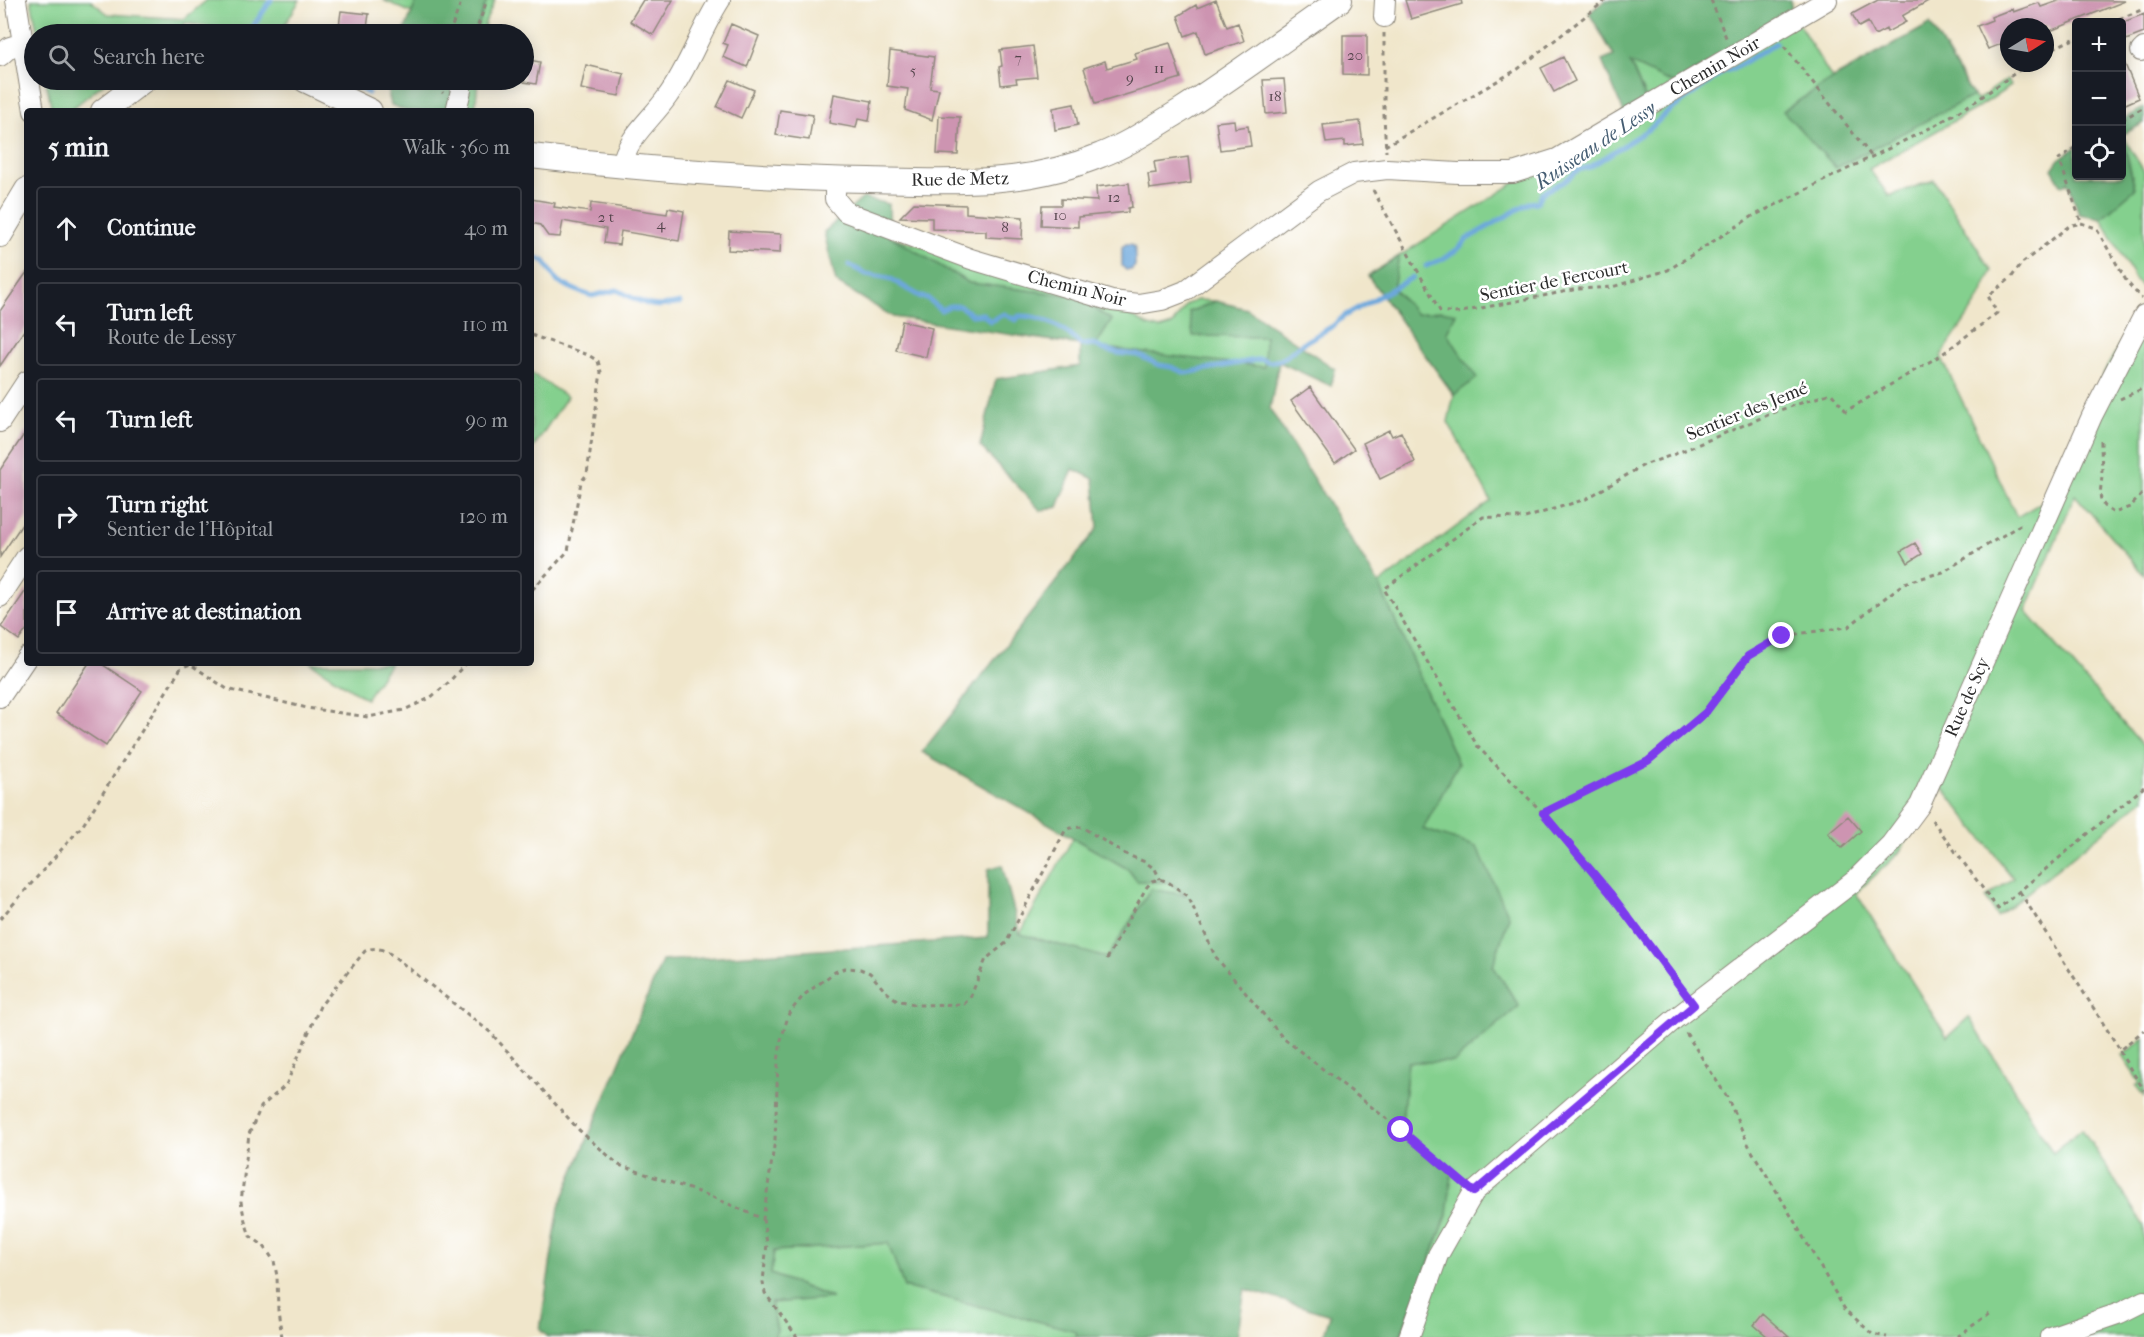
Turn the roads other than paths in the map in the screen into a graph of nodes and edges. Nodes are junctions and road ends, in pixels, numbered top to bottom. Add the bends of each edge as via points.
1 (16, 0) edge
2 (720, 0) edge
3 (1340, 0) edge
4 (1827, 0) edge
5 (23, 43) junction
6 (24, 49) edge
7 (1, 53) edge
8 (31, 90) edge
9 (131, 90) edge
10 (326, 90) edge
11 (461, 90) dead end
12 (34, 108) edge
13 (107, 108) edge
14 (364, 108) edge
15 (457, 108) edge
16 (534, 156) edge
17 (622, 165) junction
18 (835, 179) junction
19 (24, 195) edge
20 (0, 235) edge
21 (2144, 315) edge
22 (24, 386) edge
23 (0, 422) edge
24 (24, 561) edge
25 (0, 597) edge
26 (24, 661) edge
27 (0, 697) edge
28 (2144, 1301) edge
29 (1409, 1337) edge
30 (2050, 1337) edge

1 - 5 street
2 - 17 street via 684,71 632,139
3 - 18 main road, Rue de Metz via 1154,128 1073,166 997,181 963,183
4 - 18 street, Chemin Noir via 1557,159 1513,173 1387,169 1354,173 1319,191 1185,291 1162,300 1138,304 1112,301 971,259 846,212 835,199
5 - 6 street
5 - 7 street
8 - 12 street
9 - 13 main road
10 - 14 main road
11 - 15 street
16 - 17 main road, Rue de Metz
17 - 18 main road, Rue de Metz
19 - 20 main road
21 - 29 street, Rue de Scy via 2092,416 1920,805 1891,844 1853,882 1676,1018 1474,1192 1438,1255
22 - 23 street
24 - 25 street
26 - 27 street
28 - 30 street

